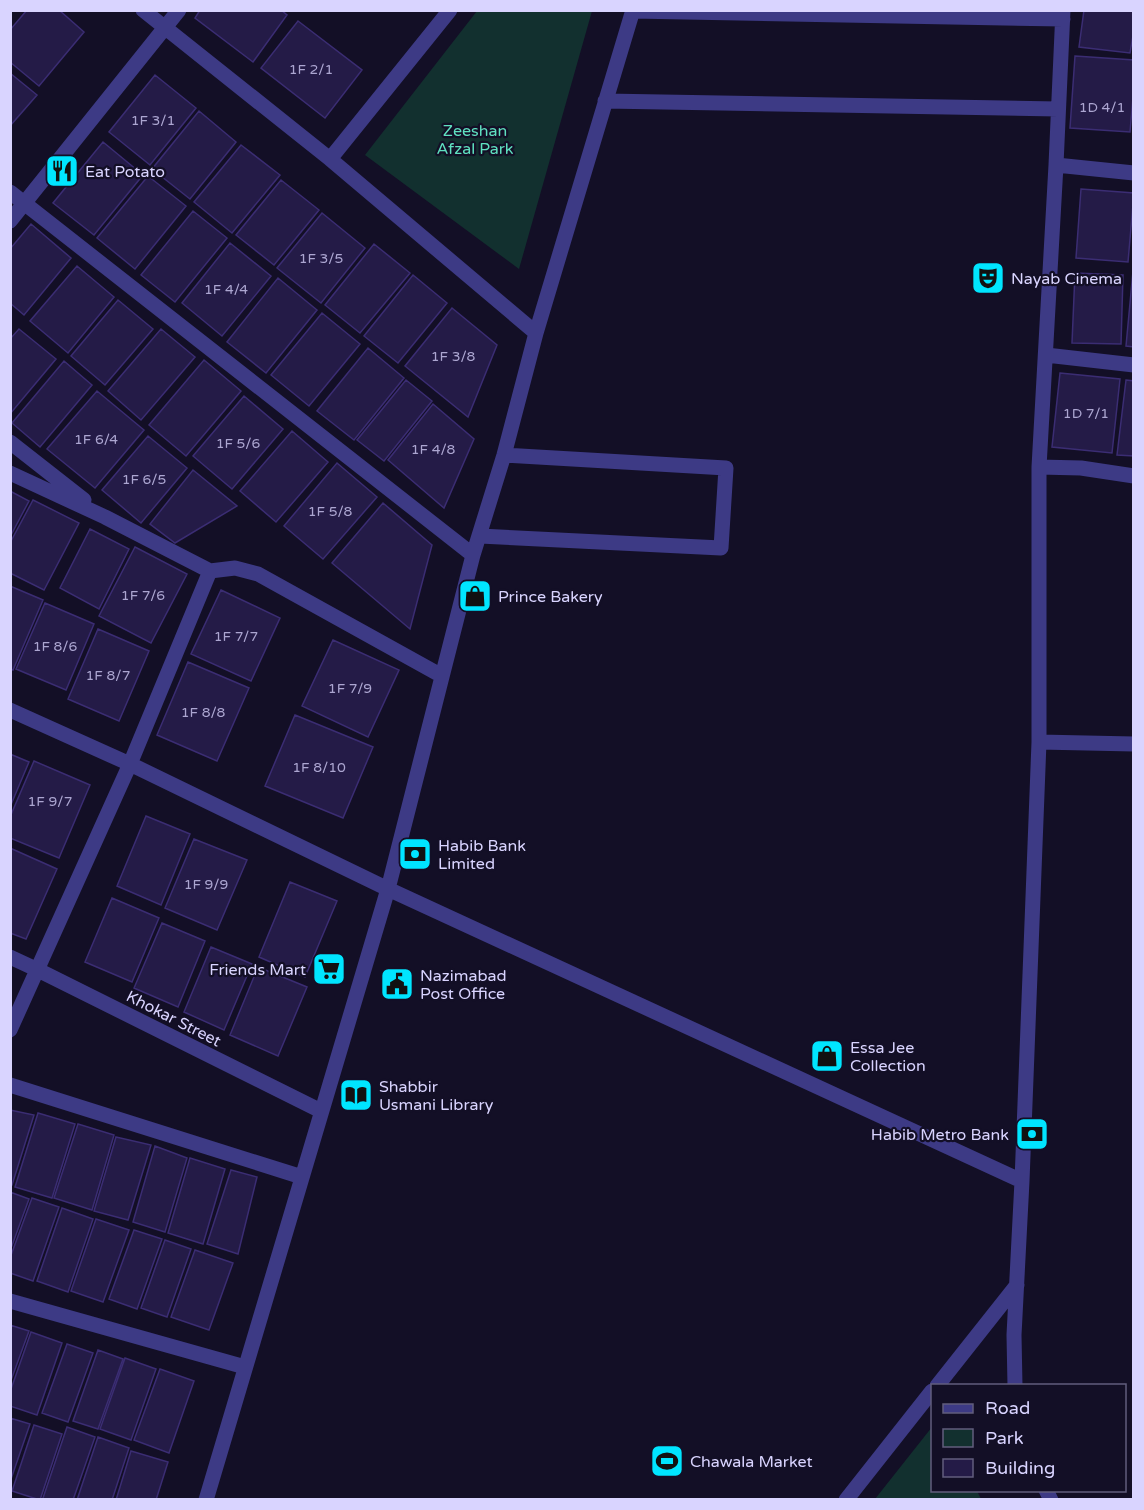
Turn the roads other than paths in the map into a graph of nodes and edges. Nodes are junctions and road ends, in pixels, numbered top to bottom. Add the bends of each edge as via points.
1 (143, 10) edge
2 (179, 10) edge
3 (450, 10) edge
4 (633, 11) edge
5 (1063, 15) edge
6 (166, 27) junction
7 (605, 101) junction
8 (1058, 109) junction
9 (330, 159) junction
10 (1056, 165) junction
11 (1134, 173) edge
12 (10, 192) edge
13 (25, 203) junction
14 (10, 220) edge
15 (536, 333) junction
16 (1046, 355) junction
17 (1134, 364) edge
18 (10, 442) edge
19 (504, 455) junction
20 (1039, 467) junction
21 (10, 473) edge
22 (1134, 476) edge
23 (105, 517) junction
24 (480, 536) junction
25 (474, 555) junction
26 (210, 571) junction
27 (442, 676) junction
28 (10, 710) edge
29 (1039, 742) junction
30 (1134, 744) edge
31 (130, 764) junction
32 (388, 889) junction
33 (10, 957) edge
34 (38, 970) junction
35 (10, 1030) edge
36 (10, 1085) edge
37 (321, 1112) junction
38 (302, 1177) junction
39 (1022, 1181) junction
40 (1017, 1285) junction
41 (10, 1301) edge
42 (245, 1367) junction
43 (939, 1384) edge
44 (1015, 1384) edge
45 (931, 1394) edge
46 (206, 1500) edge
47 (846, 1500) edge

1 - 6 street
2 - 6 street
3 - 9 street
4 - 5 street
4 - 7 street
5 - 8 street
6 - 9 street
6 - 13 street
7 - 8 street
7 - 15 street
8 - 10 street
9 - 15 street
10 - 11 street
10 - 16 street
12 - 13 street
13 - 14 street
13 - 25 street
15 - 19 street
16 - 17 street
16 - 20 street
18 - 23 street
19 - 24 street
19 - 24 street via 726,468 721,548
20 - 22 street
20 - 29 street
21 - 23 street
23 - 26 street
24 - 25 street
25 - 27 street
26 - 27 street via 235,568 258,574
26 - 31 street
27 - 32 street
28 - 31 street
29 - 30 street
29 - 39 street
31 - 32 street
31 - 34 street
32 - 37 street
32 - 39 street
33 - 34 street, Khokar Street
34 - 35 street
34 - 37 street, Khokar Street
36 - 38 street
37 - 38 street
38 - 42 street
39 - 40 street
40 - 43 street
40 - 44 street
41 - 42 street
42 - 46 street
45 - 47 street

